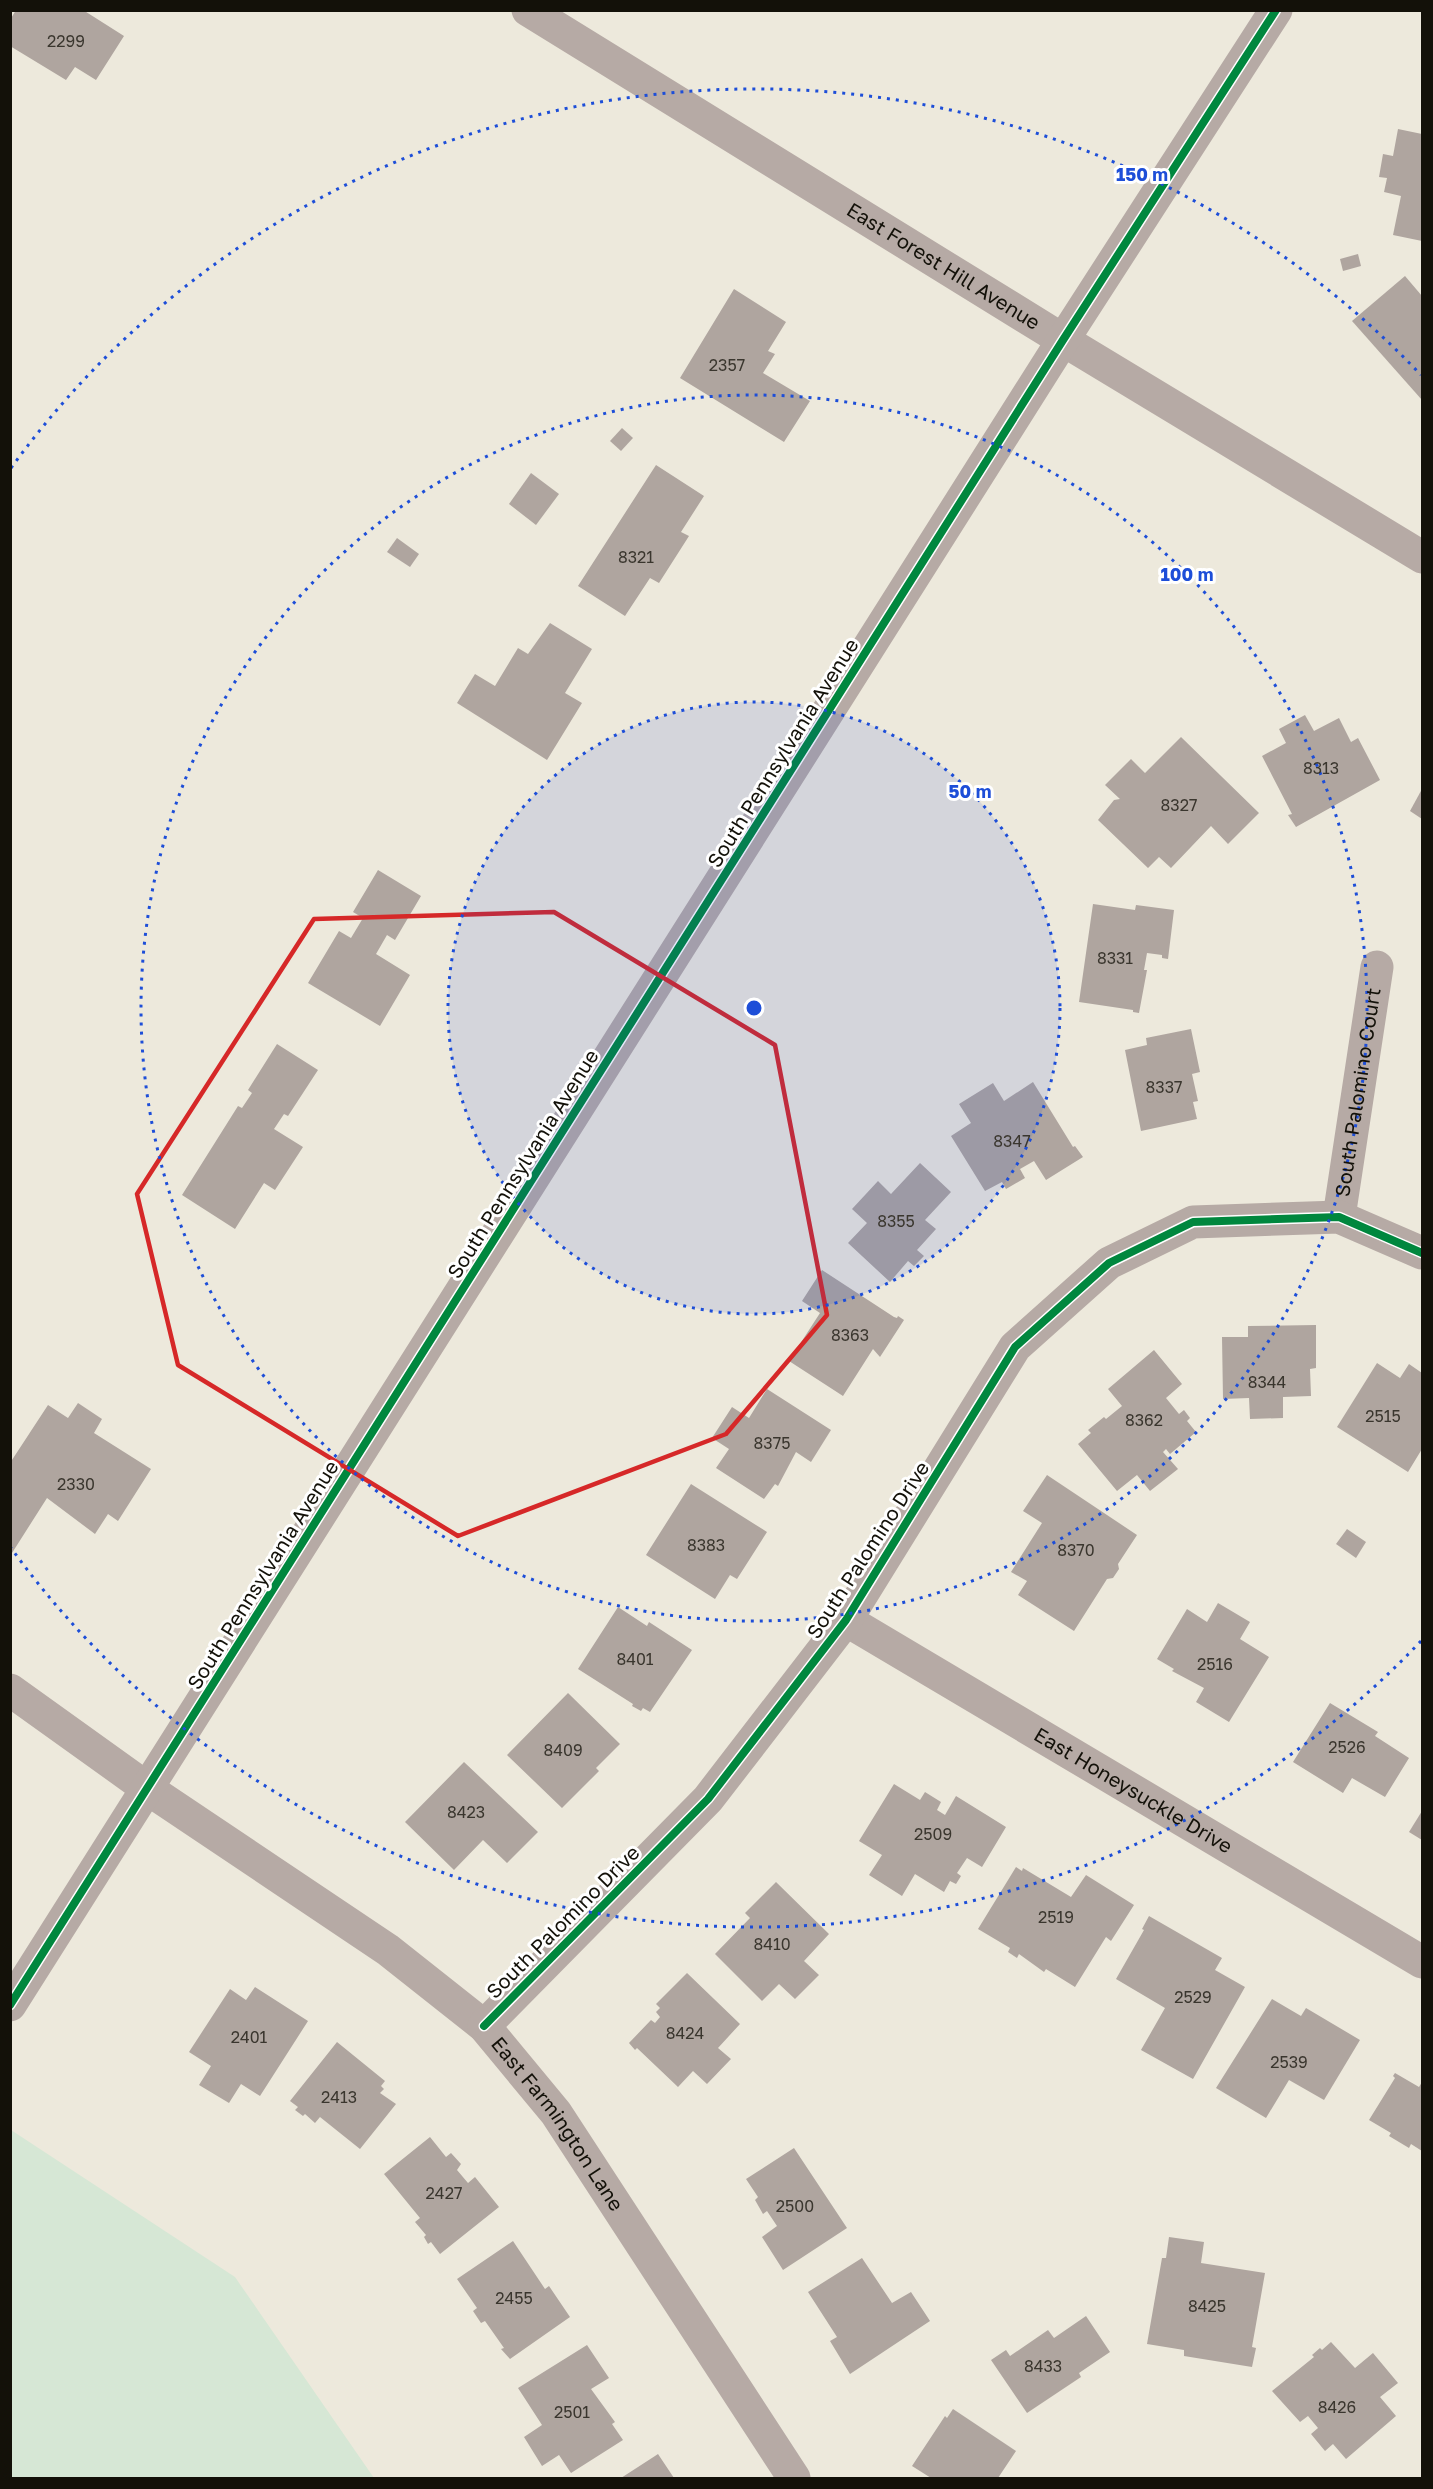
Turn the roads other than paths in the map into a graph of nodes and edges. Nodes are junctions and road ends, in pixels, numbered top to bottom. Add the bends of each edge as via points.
1 (528, 10) edge
2 (1276, 10) edge
3 (1063, 340) junction
4 (1422, 557) edge
5 (1377, 967) dead end
6 (1339, 1217) junction
7 (1422, 1253) edge
8 (846, 1620) junction
9 (10, 1690) edge
10 (148, 1789) junction
11 (1422, 1962) edge
12 (10, 2005) edge
13 (484, 2026) junction
14 (794, 2478) edge

1 - 3 street, East Forest Hill Avenue
2 - 3 street, South Pennsylvania Avenue
3 - 4 street, East Forest Hill Avenue
3 - 10 street, South Pennsylvania Avenue
5 - 6 street, South Palomino Court
6 - 7 street
6 - 8 street, South Palomino Drive via 1193,1222 1109,1263 1015,1347
8 - 11 street, East Honeysuckle Drive
8 - 13 street, South Palomino Drive via 708,1799
9 - 10 street, East Farmington Lane
10 - 12 street, South Pennsylvania Avenue
10 - 13 street, East Farmington Lane via 388,1950
13 - 14 street, East Farmington Lane via 556,2113

